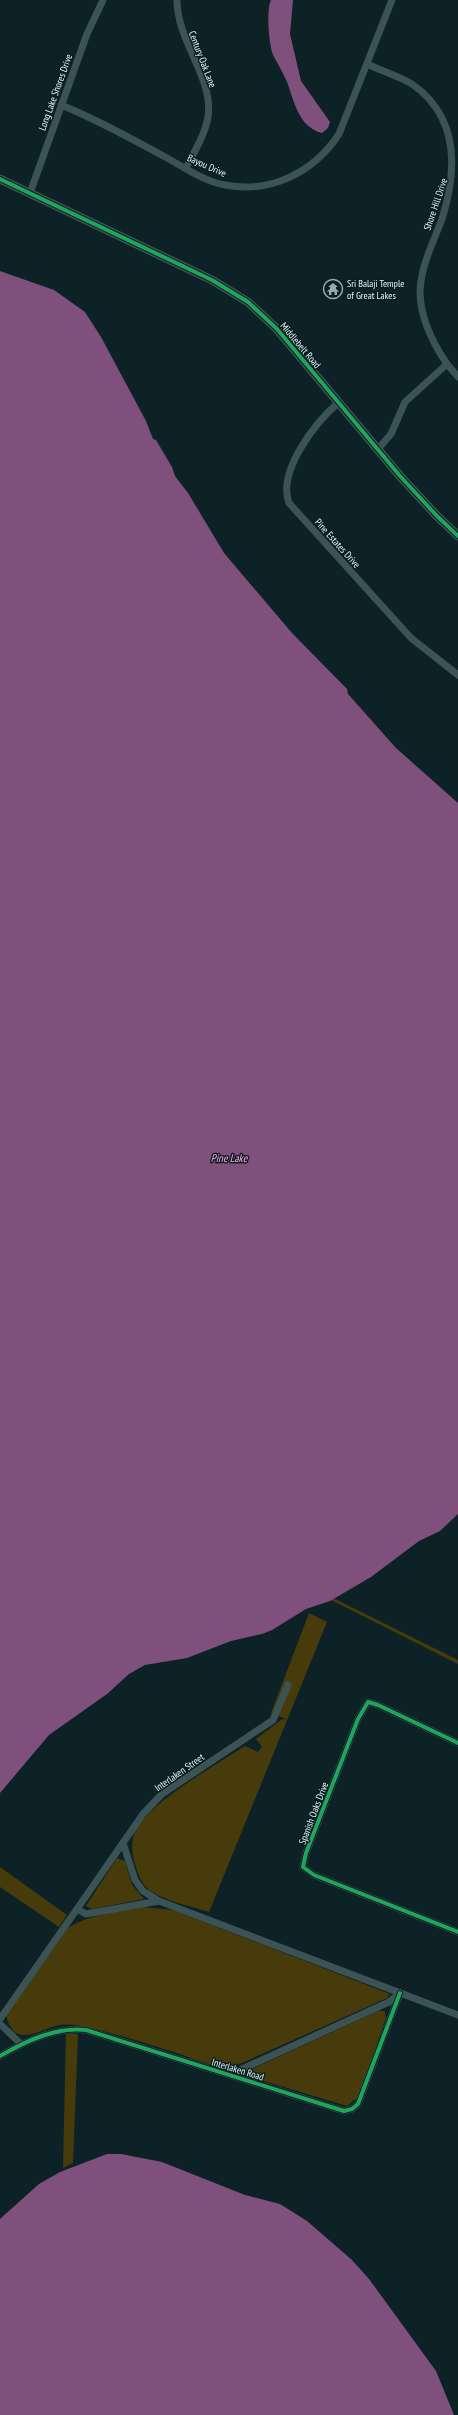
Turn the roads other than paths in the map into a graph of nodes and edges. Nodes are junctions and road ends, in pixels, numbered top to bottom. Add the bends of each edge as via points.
1 (103, 0) edge
2 (177, 0) edge
3 (392, 0) edge
4 (367, 64) junction
5 (61, 105) junction
6 (186, 168) junction
7 (0, 179) edge
8 (30, 193) junction
9 (447, 364) junction
10 (458, 377) edge
11 (338, 403) junction
12 (378, 449) junction
13 (458, 536) edge
14 (458, 675) edge
15 (288, 1685) dead end
16 (458, 1744) edge
17 (123, 1843) junction
18 (159, 1901) junction
19 (77, 1909) junction
20 (458, 1932) edge
21 (400, 1993) junction
22 (458, 2015) edge
23 (0, 2019) edge
24 (0, 2024) edge
25 (21, 2044) junction
26 (0, 2056) edge
27 (239, 2077) junction

1 - 5 street, Long Lake Shores Drive via 87,34
2 - 6 street, Century Oak Lane via 179,22 205,89 209,110 202,136
3 - 4 street, Bayou Drive
4 - 6 street, Bayou Drive via 339,134 320,158 300,173 276,183 244,187 216,182
4 - 9 street, Shore Hill Drive via 411,84 426,94 444,114 454,135 457,167 454,185 425,262 420,292 424,319 435,345
5 - 6 street, Bayou Drive
5 - 8 street, Long Lake Shores Drive
7 - 8 street, Middlebelt Road
8 - 11 street, Middlebelt Road via 212,280 242,297 274,325
9 - 10 street, Shore Hill Drive
9 - 12 street via 408,398 391,434
11 - 12 street, Middlebelt Road
11 - 14 street, Pine Estates Drive via 314,426 304,443 286,486 289,503 411,638
12 - 13 street, Middlebelt Road
15 - 17 street, Interlaken Street via 273,1720 162,1794 143,1814
16 - 20 street, Spanish Oaks Drive via 368,1702 358,1719 306,1853 303,1868 314,1875
17 - 18 street via 139,1886
17 - 19 street, Interlaken Street
18 - 19 street via 86,1914
18 - 21 street
19 - 23 street, Interlaken Street
21 - 22 street
21 - 27 street via 389,2002 242,2069
21 - 27 street, Interlaken Road via 358,2104 352,2109 344,2111
24 - 25 street
25 - 26 street, Interlaken Road
25 - 27 street, Interlaken Road via 64,2029 86,2030

